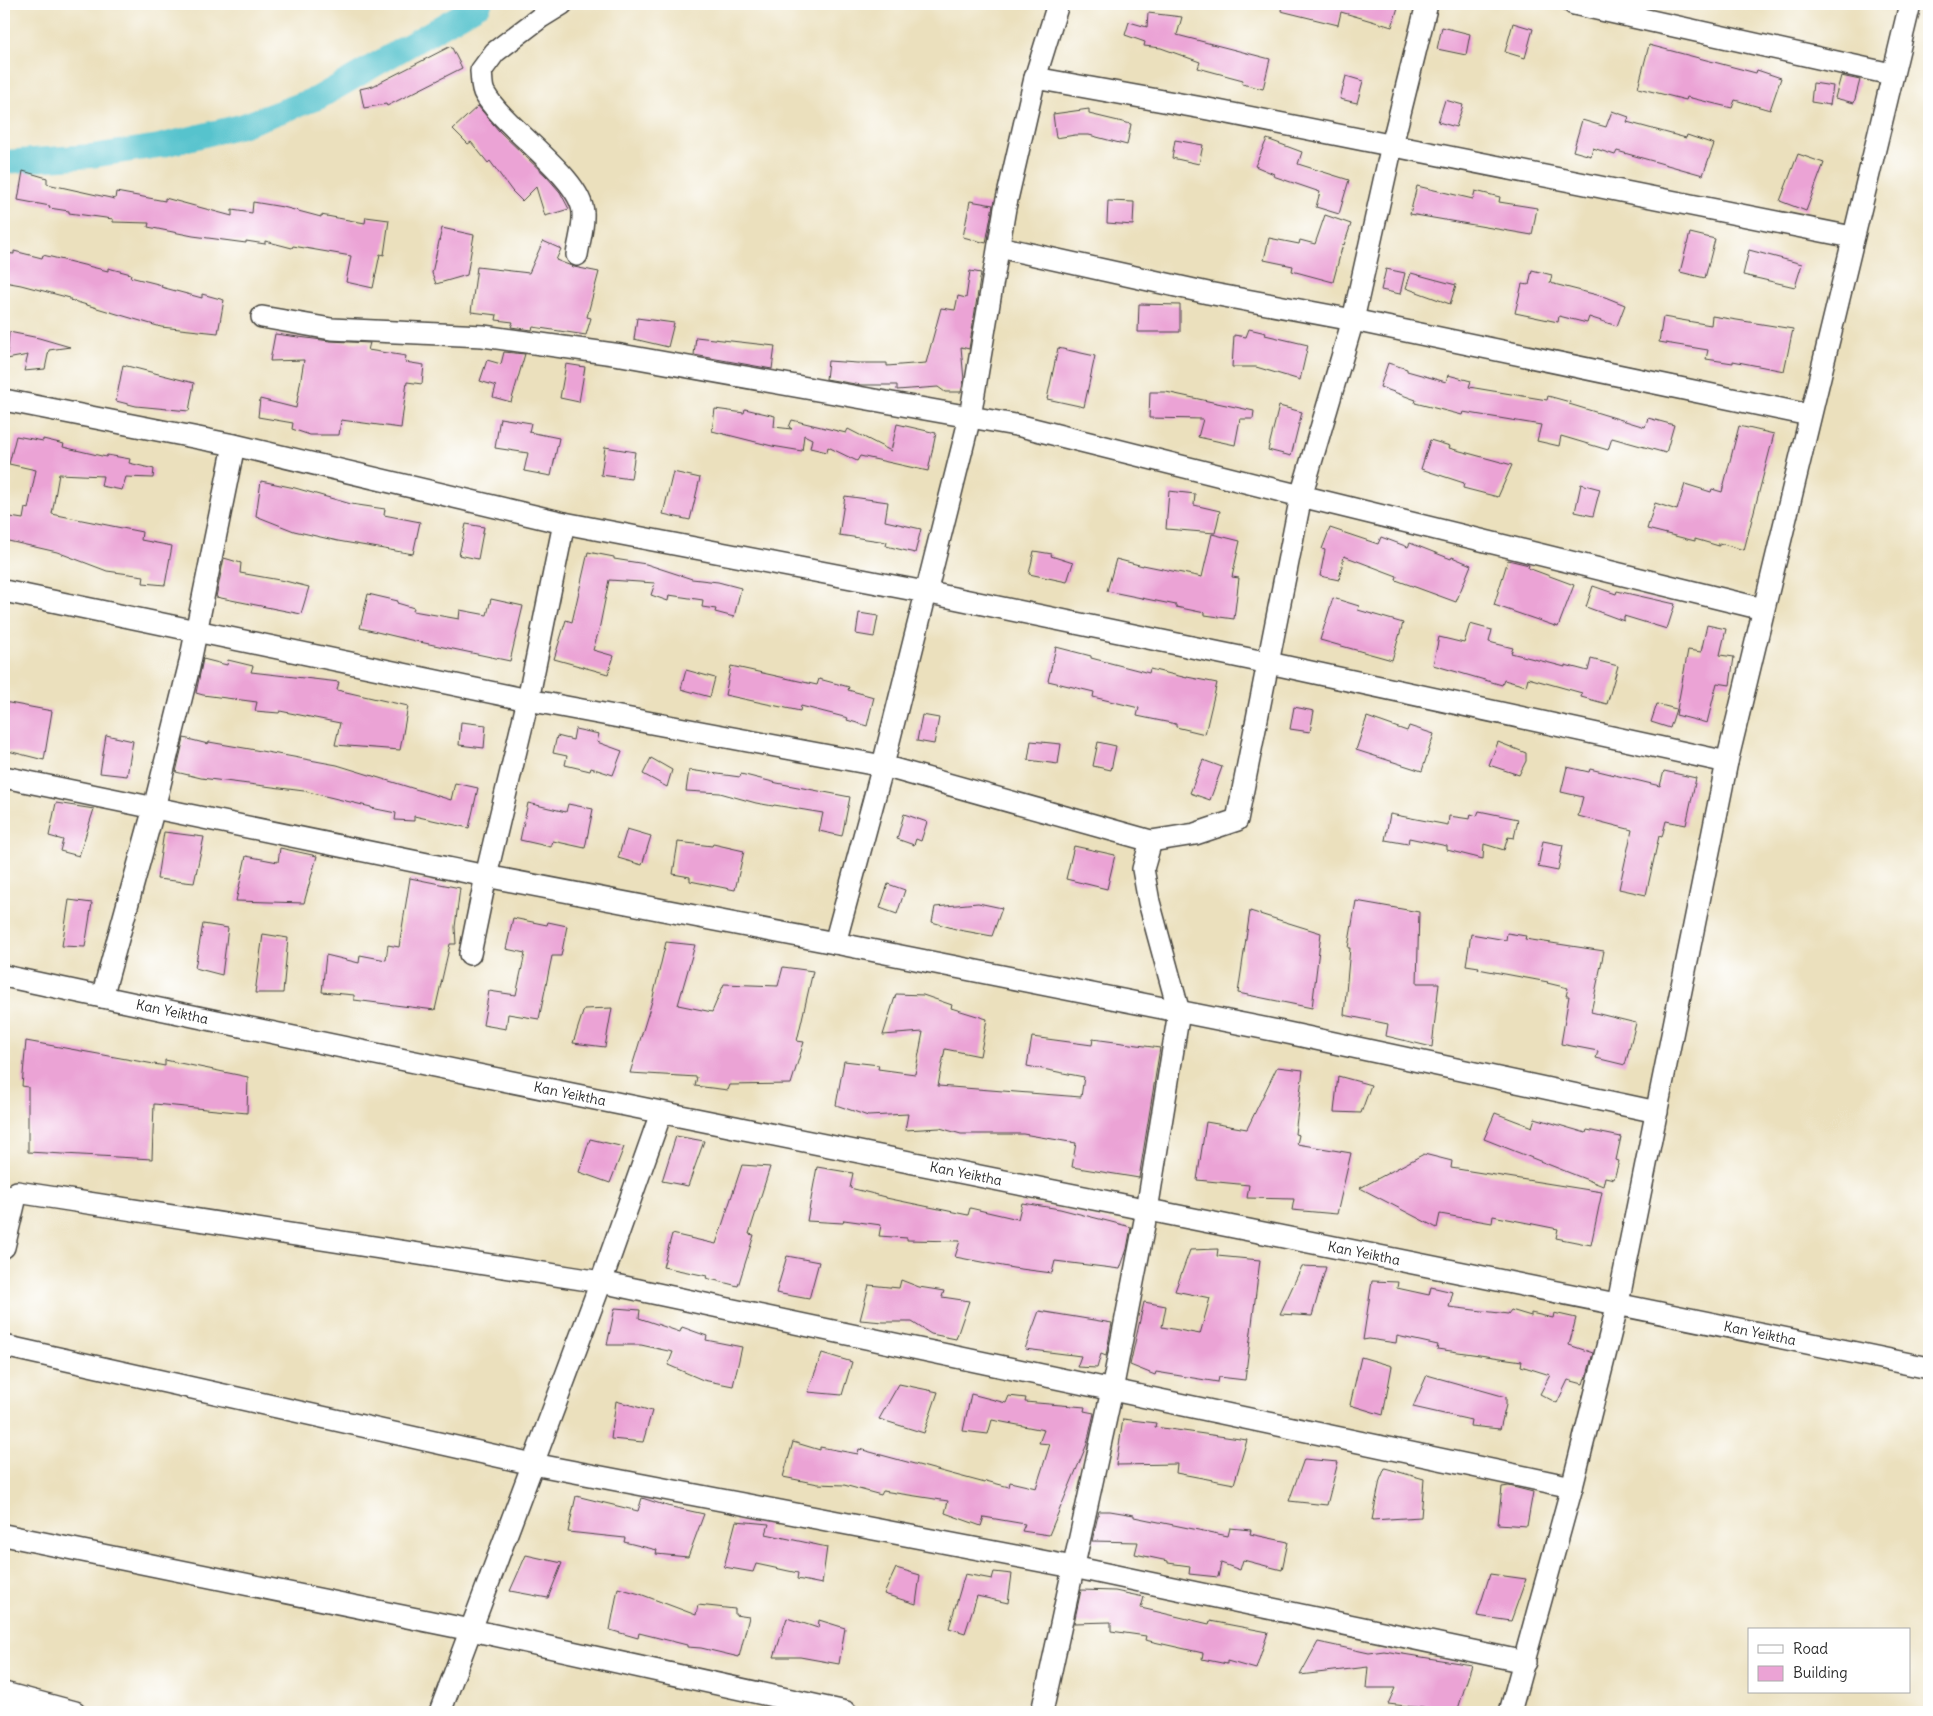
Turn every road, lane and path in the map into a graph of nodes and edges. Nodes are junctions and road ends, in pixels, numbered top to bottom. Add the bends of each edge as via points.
1 (562, 4) edge
2 (1058, 4) edge
3 (1427, 4) edge
4 (1574, 4) edge
5 (1910, 4) edge
6 (1891, 74) junction
7 (1035, 78) junction
8 (1392, 145) junction
9 (1852, 237) junction
10 (999, 247) junction
11 (577, 254) dead end
12 (262, 317) dead end
13 (1353, 320) junction
14 (4, 400) edge
15 (1810, 415) junction
16 (970, 417) junction
17 (234, 444) junction
18 (1301, 496) junction
19 (564, 523) junction
20 (4, 591) edge
21 (925, 592) junction
22 (1763, 609) junction
23 (196, 631) junction
24 (1269, 663) junction
25 (528, 700) junction
26 (1727, 762) junction
27 (883, 766) junction
28 (4, 777) edge
29 (154, 808) junction
30 (1151, 841) junction
31 (486, 876) junction
32 (835, 943) junction
33 (470, 954) dead end
34 (4, 976) edge
35 (102, 997) junction
36 (1179, 1012) junction
37 (1657, 1112) junction
38 (661, 1113) junction
39 (1147, 1210) junction
40 (4, 1247) edge
41 (601, 1282) junction
42 (1618, 1304) junction
43 (4, 1346) edge
44 (1929, 1368) edge
45 (1112, 1390) junction
46 (533, 1464) junction
47 (1572, 1488) junction
48 (4, 1535) edge
49 (1073, 1567) junction
50 (471, 1630) junction
51 (1525, 1662) junction
52 (4, 1693) edge
53 (75, 1712) edge
54 (440, 1712) edge
55 (846, 1712) edge
56 (1042, 1712) edge
57 (1510, 1712) edge

1 - 11 street via 495,52 481,71 484,92 495,107 570,182 579,196 584,212
2 - 7 street
3 - 8 street
4 - 6 street
5 - 6 street
6 - 9 street
7 - 8 street
7 - 10 street
8 - 9 street
8 - 13 street
9 - 15 street
10 - 13 street via 1208,293
10 - 16 street
12 - 16 street via 331,330 483,336 611,353
13 - 15 street
13 - 18 street
14 - 17 street
15 - 22 street
16 - 18 street via 1021,426
16 - 21 street
17 - 19 street
17 - 23 street
18 - 22 street
18 - 24 street
19 - 21 street
19 - 25 street
20 - 23 street
21 - 24 street
21 - 27 street
22 - 26 street
23 - 25 street
23 - 29 street
24 - 26 street
24 - 30 street via 1236,820 1196,834
25 - 27 street
25 - 31 street
26 - 37 street
27 - 30 street
27 - 32 street
28 - 29 street
29 - 31 street
29 - 35 street
30 - 36 street via 1143,869
31 - 32 street
31 - 33 street
32 - 36 street
34 - 35 street, Kan Yeiktha
35 - 38 street, Kan Yeiktha
36 - 37 street
36 - 39 street
37 - 42 street
38 - 39 street, Kan Yeiktha
38 - 41 street
39 - 42 street, Kan Yeiktha
39 - 45 street
40 - 41 street via 17,1192
41 - 45 street
41 - 46 street
42 - 44 street, Kan Yeiktha
42 - 47 street
43 - 46 street
45 - 47 street
45 - 49 street
46 - 49 street
46 - 50 street
47 - 51 street
48 - 50 street
49 - 51 street
49 - 56 street
50 - 54 street
50 - 55 street
51 - 57 street
52 - 53 street

